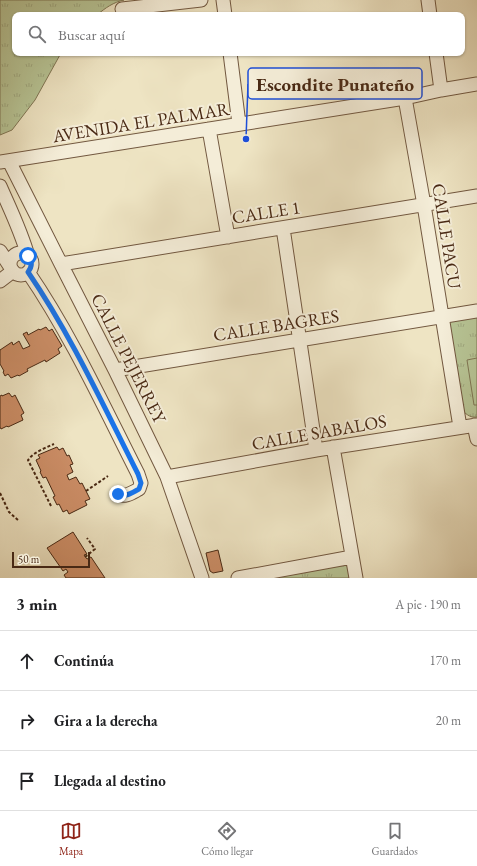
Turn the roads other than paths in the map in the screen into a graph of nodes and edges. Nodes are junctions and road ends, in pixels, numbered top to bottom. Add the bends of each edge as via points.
1 (201, 0) edge
2 (223, 0) edge
3 (428, 0) edge
4 (176, 1) edge
5 (122, 10) dead end
6 (225, 12) edge
7 (430, 12) edge
8 (230, 56) edge
9 (436, 56) edge
10 (477, 84) edge
11 (441, 90) junction
12 (405, 98) junction
13 (239, 124) junction
14 (209, 129) junction
15 (5, 161) edge
16 (0, 186) edge
17 (477, 196) edge
18 (424, 205) junction
19 (283, 228) junction
20 (228, 236) junction
21 (0, 251) edge
22 (28, 256) junction
23 (61, 264) junction
24 (12, 270) junction
25 (28, 272) junction
26 (0, 281) edge
27 (477, 311) edge
28 (442, 317) junction
29 (299, 340) junction
30 (115, 370) junction
31 (476, 425) edge
32 (460, 427) junction
33 (477, 439) edge
34 (333, 447) junction
35 (316, 450) junction
36 (167, 477) junction
37 (118, 494) dead end
38 (352, 557) junction
39 (202, 578) edge
40 (238, 578) edge
41 (356, 578) edge

1 - 4 street
2 - 6 street
3 - 7 street
4 - 5 street
8 - 13 street
9 - 11 street
10 - 11 street, AVENIDA EL PALMAR
11 - 12 street, AVENIDA EL PALMAR
12 - 13 street, AVENIDA EL PALMAR
12 - 18 street, CALLE PACU
13 - 14 street, AVENIDA EL PALMAR
14 - 15 street, AVENIDA EL PALMAR
14 - 20 street
15 - 23 street, CALLE PEJERREY
16 - 22 street
17 - 18 street, CALLE 1
18 - 19 street, CALLE 1
18 - 28 street, CALLE PACU
19 - 20 street, CALLE 1
19 - 29 street
20 - 23 street, CALLE 1
21 - 24 street
22 - 24 street via 20,253 13,256 10,264
22 - 25 street via 31,262
23 - 30 street, CALLE PEJERREY
24 - 25 street via 20,275
24 - 26 street
25 - 37 street via 77,353 138,474 141,483 139,489 124,496
27 - 28 street, CALLE BAGRES
28 - 29 street, CALLE BAGRES
28 - 32 street, CALLE PACU
29 - 30 street, CALLE BAGRES
29 - 35 street
30 - 36 street, CALLE PEJERREY
31 - 32 street, CALLE SABALOS
31 - 33 street
32 - 34 street, CALLE SABALOS
34 - 35 street, CALLE SABALOS
34 - 38 street
35 - 36 street, CALLE SABALOS
36 - 39 street, CALLE PEJERREY
38 - 40 street
38 - 41 street

